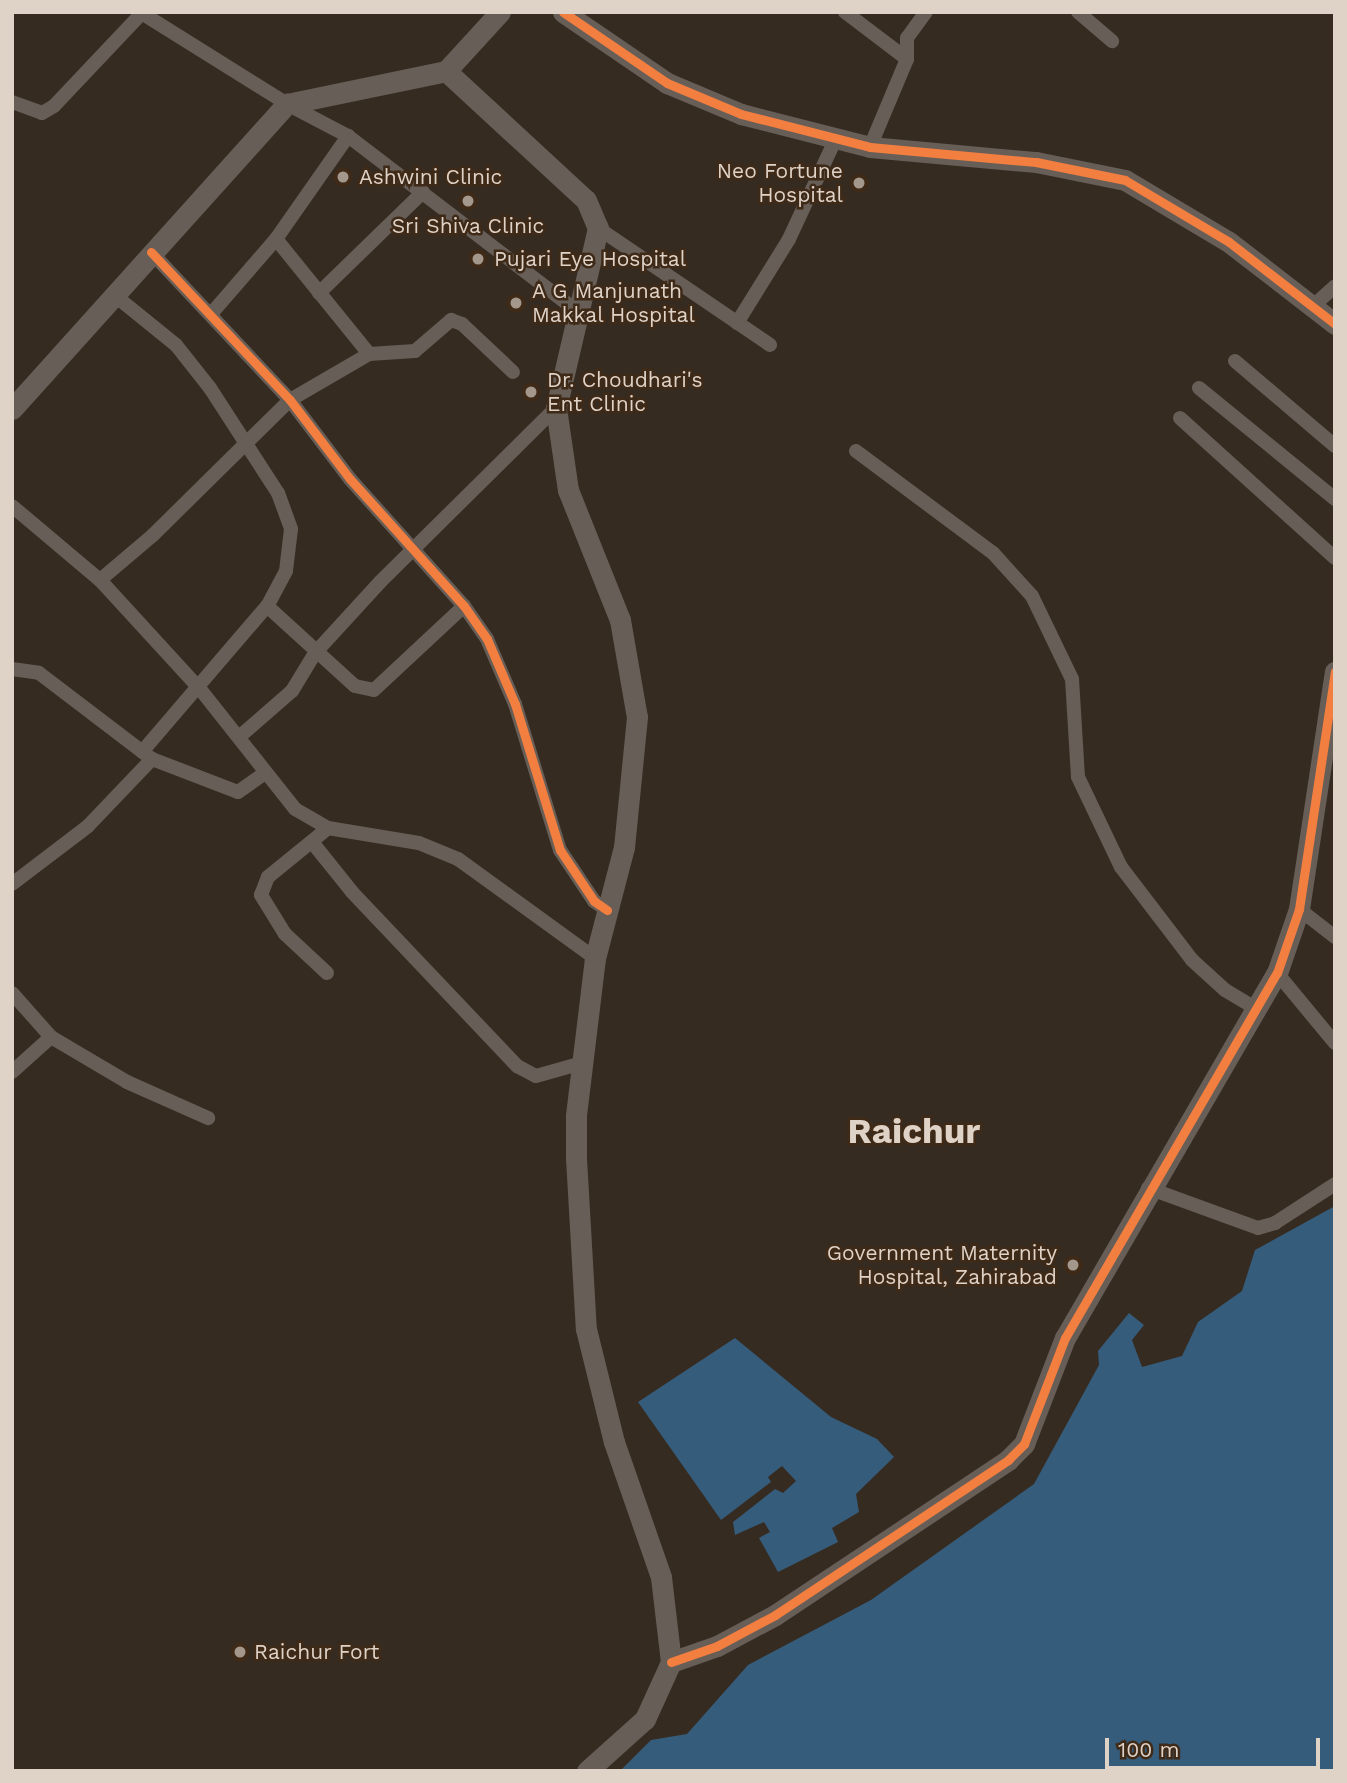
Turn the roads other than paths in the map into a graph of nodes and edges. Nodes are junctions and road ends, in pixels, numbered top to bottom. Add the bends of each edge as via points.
1 (499, 12) edge
2 (563, 12) edge
3 (845, 12) edge
4 (926, 12) edge
5 (1078, 12) edge
6 (141, 13) edge
7 (1112, 41) dead end
8 (906, 59) junction
9 (446, 71) junction
10 (12, 102) edge
11 (287, 104) junction
12 (348, 136) junction
13 (836, 138) junction
14 (870, 147) junction
15 (423, 192) junction
16 (598, 228) junction
17 (276, 239) junction
18 (151, 252) junction
19 (1335, 286) edge
20 (319, 293) junction
21 (113, 294) junction
22 (1312, 307) junction
23 (577, 311) junction
24 (211, 314) junction
25 (737, 323) junction
26 (1335, 324) edge
27 (770, 345) dead end
28 (369, 354) junction
29 (1235, 361) dead end
30 (513, 372) dead end
31 (1199, 388) dead end
32 (290, 400) junction
33 (556, 408) junction
34 (12, 409) edge
35 (1180, 418) dead end
36 (245, 439) junction
37 (1335, 446) edge
38 (856, 451) dead end
39 (1335, 499) edge
40 (12, 506) edge
41 (413, 550) junction
42 (1335, 558) edge
43 (100, 580) junction
44 (267, 606) junction
45 (464, 606) junction
46 (315, 653) junction
47 (12, 669) edge
48 (1335, 672) edge
49 (200, 689) junction
50 (239, 737) junction
51 (147, 755) junction
52 (265, 773) junction
53 (328, 828) junction
54 (312, 842) junction
55 (12, 884) edge
56 (1299, 909) junction
57 (607, 910) junction
58 (1335, 937) edge
59 (595, 958) junction
60 (1277, 973) junction
61 (327, 974) dead end
62 (12, 992) edge
63 (1257, 1009) junction
64 (51, 1037) junction
65 (1335, 1043) edge
66 (582, 1063) junction
67 (12, 1072) edge
68 (208, 1118) dead end
69 (1335, 1184) edge
70 (1148, 1188) junction
71 (671, 1662) junction
72 (587, 1771) edge

1 - 9 main road
2 - 13 main road via 667,83 741,114
3 - 8 street
4 - 8 street via 907,38
5 - 7 street
6 - 10 street via 54,106 42,113
6 - 11 street
8 - 14 street
9 - 11 main road
9 - 16 main road via 586,201
11 - 12 street
11 - 18 main road
12 - 15 street
12 - 17 street
13 - 14 main road
13 - 25 street via 789,239
14 - 22 main road via 1035,162 1125,180 1229,242
15 - 20 street
15 - 23 street
16 - 23 main road
16 - 25 street
17 - 20 street
17 - 24 street
18 - 21 main road
18 - 24 street
19 - 22 street
20 - 28 street
21 - 34 main road
21 - 36 street via 176,345
22 - 26 main road
23 - 33 main road
24 - 32 street
25 - 27 street
28 - 30 street via 415,351 451,320 462,324
28 - 32 street
29 - 37 street
31 - 39 street
32 - 36 street
32 - 41 street
33 - 41 street
33 - 57 main road via 568,490 620,620 637,717 624,847
35 - 42 street
36 - 43 street via 172,516
36 - 44 street via 278,493 291,529 286,571
38 - 63 street via 993,554 1026,588 1072,679 1078,777 1121,867 1192,960 1225,990
40 - 43 street
41 - 45 street
41 - 46 street
43 - 49 street
44 - 46 street
44 - 49 street via 231,643
45 - 46 street via 374,690 355,686
45 - 57 street via 487,639 516,704 560,850 588,893
46 - 50 street via 292,691
47 - 51 street via 39,673
48 - 56 main road
49 - 50 street
49 - 51 street
50 - 52 street
51 - 52 street via 238,792
51 - 55 street via 88,826
52 - 53 street via 295,809
53 - 54 street
53 - 59 street via 419,843 458,859
54 - 61 street via 268,877 261,895 285,934
54 - 66 street via 352,892 517,1066 536,1076
56 - 58 street
56 - 60 main road
57 - 59 main road
59 - 66 main road
60 - 63 main road
60 - 65 street
62 - 64 street
63 - 70 main road
64 - 67 street
64 - 68 street via 127,1082
66 - 71 main road via 576,1137 586,1329 614,1442 662,1577
69 - 70 street via 1275,1223 1258,1228
70 - 71 main road via 1065,1338 1035,1423 1008,1460 775,1615 717,1646
71 - 72 main road via 645,1719

